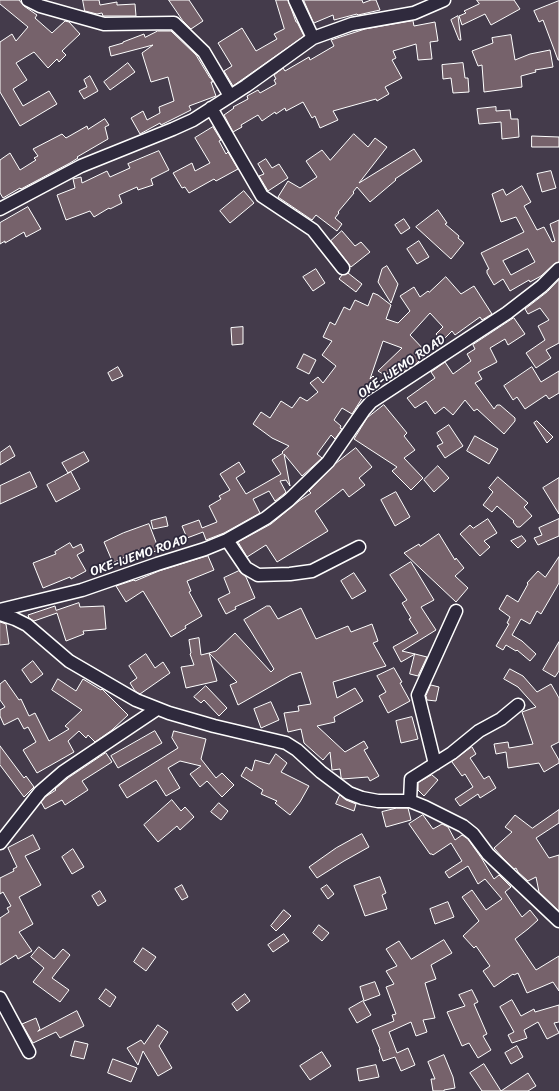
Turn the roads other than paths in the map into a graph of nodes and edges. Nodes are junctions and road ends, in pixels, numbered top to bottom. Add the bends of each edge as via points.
1 (28, 0) edge
2 (295, 0) edge
3 (444, 0) edge
4 (313, 38) junction
5 (230, 96) junction
6 (211, 108) junction
7 (0, 209) edge
8 (343, 268) dead end
9 (559, 269) edge
10 (227, 540) junction
11 (359, 547) dead end
12 (0, 610) edge
13 (456, 611) dead end
14 (0, 614) edge
15 (518, 705) dead end
16 (157, 709) junction
17 (435, 764) junction
18 (410, 801) junction
19 (0, 843) edge
20 (559, 921) edge
21 (0, 998) edge
22 (29, 1052) dead end

1 - 5 street via 40,6 104,24 174,23 204,52
2 - 4 street
3 - 4 street via 414,13 352,24
4 - 5 street
5 - 6 street
6 - 7 street via 173,129 81,166
6 - 8 street via 262,196 313,230
9 - 10 street, OKE-IJEMO ROAD via 542,286 483,330 371,402 328,462 289,500 266,518
10 - 11 street via 246,568 258,575 312,571
10 - 12 street, OKE-IJEMO ROAD via 82,590
13 - 17 street via 418,695
14 - 16 street via 26,625 81,669
15 - 17 street
16 - 18 street via 286,743 349,793 362,798
16 - 19 street via 57,777 40,792
17 - 18 street via 411,779
18 - 20 street via 463,826 473,834 488,854
21 - 22 street

